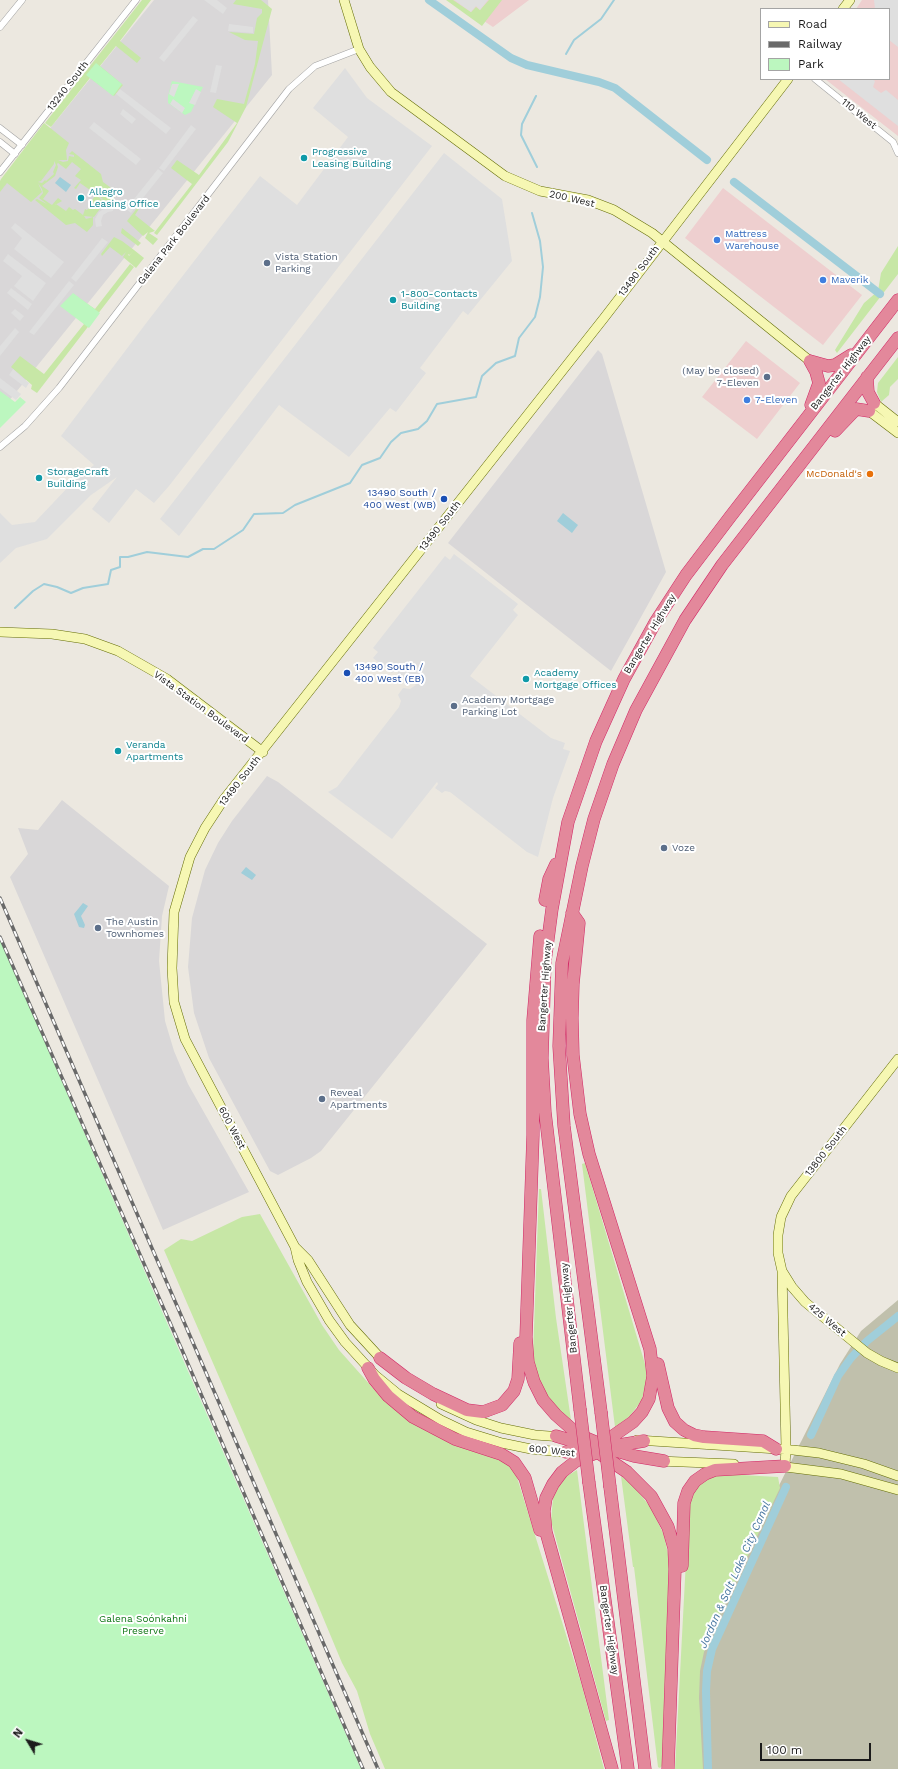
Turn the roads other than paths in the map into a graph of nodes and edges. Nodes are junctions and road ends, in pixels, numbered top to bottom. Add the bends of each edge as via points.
1 (22, 0) edge
2 (136, 0) edge
3 (344, 0) edge
4 (850, 0) edge
5 (844, 8) edge
6 (0, 27) edge
7 (359, 49) junction
8 (787, 80) edge
9 (816, 80) edge
10 (0, 128) edge
11 (0, 142) edge
12 (22, 145) junction
13 (898, 153) edge
14 (15, 154) junction
15 (0, 172) edge
16 (662, 241) junction
17 (898, 300) edge
18 (898, 338) edge
19 (860, 349) junction
20 (810, 361) junction
21 (867, 377) junction
22 (871, 407) junction
23 (806, 417) junction
24 (898, 422) edge
25 (898, 434) edge
26 (0, 447) edge
27 (800, 463) junction
28 (0, 632) edge
29 (263, 752) junction
30 (561, 856) junction
31 (572, 913) junction
32 (176, 1006) joint
33 (898, 1059) edge
34 (295, 1248) junction
35 (778, 1253) joint
36 (782, 1270) junction
37 (528, 1293) junction
38 (650, 1349) junction
39 (380, 1358) junction
40 (368, 1368) junction
41 (898, 1368) edge
42 (556, 1436) joint
43 (644, 1441) joint
44 (597, 1448) junction
45 (781, 1449) junction
46 (566, 1452) joint
47 (664, 1461) joint
48 (785, 1466) junction
49 (898, 1476) edge
50 (898, 1490) edge
51 (581, 1654) junction
52 (671, 1683) junction
53 (612, 1769) edge
54 (628, 1769) edge
55 (646, 1769) edge
56 (668, 1769) edge

1 - 6 street
2 - 12 street, 13240 South
3 - 7 main road, 200 West
4 - 5 main road
7 - 16 main road, 200 West via 378,79 391,92 505,176 540,191 588,200 614,210
7 - 26 street, Galena Park Boulevard via 315,66 289,89 59,388 25,426
8 - 16 main road, 13490 South
9 - 13 street, 110 West via 893,142
10 - 12 street
11 - 14 street
12 - 14 street, 13240 South
14 - 15 street, 13240 South
16 - 20 main road, 200 West
16 - 29 main road, 13490 South
17 - 19 highway, Bangerter Highway
18 - 21 highway, Bangerter Highway
19 - 20 highway via 835,365 828,366
19 - 23 highway, Bangerter Highway
20 - 23 highway via 819,383
21 - 22 highway
21 - 27 highway, Bangerter Highway
22 - 24 main road
22 - 25 main road
22 - 27 highway via 856,409 843,421 812,460
23 - 30 highway, Bangerter Highway via 686,575 643,643 596,741 576,795
27 - 31 highway, Bangerter Highway via 699,598 648,684 627,729 601,798
28 - 29 main road, Vista Station Boulevard via 78,638 118,651 167,679
29 - 32 main road, 13490 South via 224,799 190,858 174,912 172,968
30 - 37 highway via 549,879 534,988
30 - 54 highway, Bangerter Highway, bridge via 545,962 542,1058 545,1112 589,1483
31 - 38 highway via 579,924 574,964 572,1018 574,1068 580,1114 588,1154
31 - 55 highway, Bangerter Highway, bridge via 562,963 559,1018 564,1126
32 - 34 main road, 600 West via 185,1038
33 - 35 main road, 13800 South via 791,1196 781,1217
34 - 39 main road, 600 West via 311,1264 350,1325
34 - 40 main road, 600 West via 305,1276 326,1315 349,1348
35 - 36 main road, 425 West
36 - 41 main road, 425 West via 792,1288 805,1302 867,1353
36 - 45 main road
37 - 39 highway via 521,1326 516,1385 507,1401 496,1408 477,1412 462,1408 419,1386
37 - 44 highway via 526,1354 534,1382 543,1400 556,1415
38 - 44 highway via 653,1376 649,1399 638,1417
38 - 45 highway via 655,1356 669,1413 684,1430 704,1437 763,1441
39 - 42 main road, 600 West via 419,1390 463,1415 514,1431
40 - 46 main road, 600 West via 406,1399 466,1432 502,1444
40 - 51 highway via 388,1396 413,1417 455,1439 506,1456 519,1467 525,1478
42 - 44 highway
43 - 44 highway
43 - 45 main road
44 - 46 highway
44 - 47 highway
44 - 51 highway via 568,1467 553,1484 546,1498 544,1518
44 - 52 highway via 648,1492 664,1516 671,1538 675,1569
45 - 48 main road
45 - 49 main road via 819,1453 864,1464
47 - 48 main road
48 - 50 main road via 841,1474
48 - 52 highway via 711,1472 700,1477 688,1491 684,1503 680,1611
51 - 53 highway
52 - 56 highway

